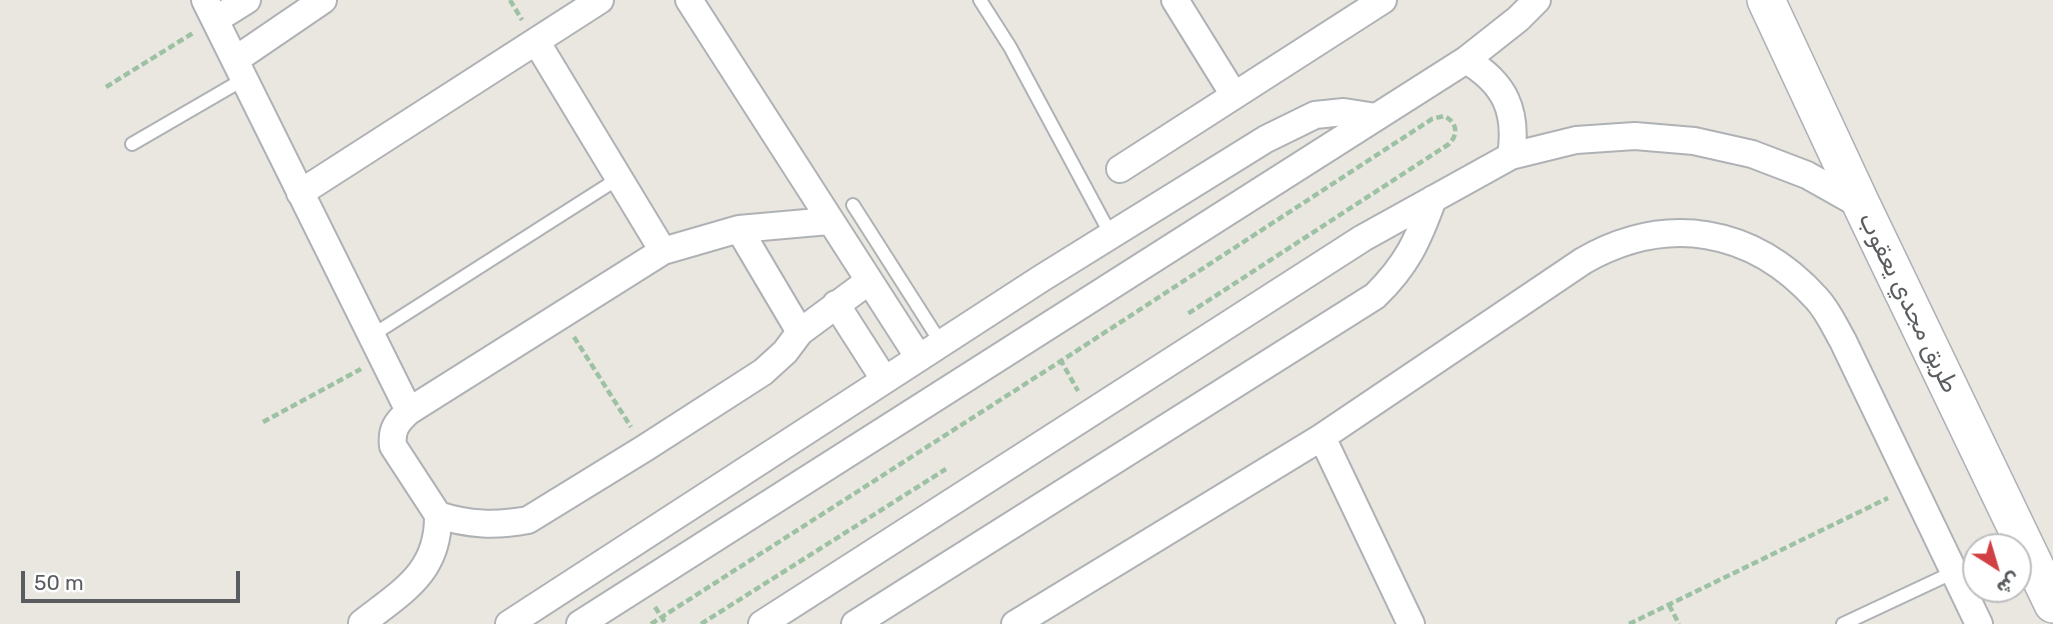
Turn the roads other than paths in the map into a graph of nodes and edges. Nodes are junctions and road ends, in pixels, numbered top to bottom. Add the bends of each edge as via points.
1 (247, 0) edge
2 (323, 0) edge
3 (600, 0) edge
4 (689, 0) edge
5 (980, 0) edge
6 (1175, 0) edge
7 (1382, 0) edge
8 (1536, 0) edge
9 (1766, 0) edge
10 (210, 10) edge
11 (536, 41) junction
12 (1466, 60) junction
13 (239, 69) junction
14 (1234, 95) junction
15 (1376, 117) junction
16 (132, 144) dead end
17 (1511, 156) junction
18 (1120, 169) dead end
19 (619, 178) junction
20 (300, 193) junction
21 (1433, 199) junction
22 (853, 205) dead end
23 (1862, 206) junction
24 (829, 221) junction
25 (739, 229) junction
26 (1111, 235) junction
27 (663, 251) junction
28 (869, 281) junction
29 (836, 304) junction
30 (800, 332) junction
31 (376, 347) junction
32 (930, 350) junction
33 (884, 379) junction
34 (409, 411) junction
35 (1322, 437) junction
36 (438, 515) junction
37 (670, 520) junction
38 (691, 553) junction
39 (1954, 572) junction
40 (2053, 604) edge
41 (362, 623) edge
42 (509, 624) edge
43 (580, 624) edge
44 (762, 624) edge
45 (855, 624) edge
46 (1014, 624) edge
47 (1411, 624) edge
48 (1843, 624) edge
49 (1979, 624) edge

1 - 10 street
2 - 13 street
3 - 11 street
4 - 24 street
5 - 26 lane
6 - 14 street
7 - 14 street
8 - 12 street
9 - 23 street, طريق مجدي يعقوب
10 - 13 street
11 - 19 street
11 - 20 street
12 - 15 street
12 - 17 street via 1483,70 1506,99 1513,118
13 - 16 lane
13 - 20 street
14 - 18 street
15 - 26 street via 1344,112 1306,119
15 - 38 street
17 - 21 street
17 - 23 street via 1576,140 1636,136 1694,141 1752,154 1807,175
19 - 27 street
19 - 31 lane
20 - 31 street
21 - 44 street via 1363,238
21 - 45 street via 1413,250 1375,296
22 - 32 lane
23 - 40 street, طريق مجدي يعقوب
24 - 25 street
24 - 28 street
25 - 27 street
25 - 30 street
26 - 32 street
27 - 34 street
28 - 29 street
28 - 32 street
29 - 30 street
29 - 33 street
30 - 36 street via 763,372 528,520 483,524
31 - 34 street
32 - 33 street
33 - 37 street
34 - 36 street via 396,424 393,446
35 - 39 street via 1610,246 1655,234 1701,233 1746,245 1786,268 1819,301 1843,341
35 - 46 street
35 - 47 street
36 - 41 street via 439,533 428,564 418,578
37 - 38 street
37 - 42 street
38 - 43 street
39 - 48 lane
39 - 49 street

